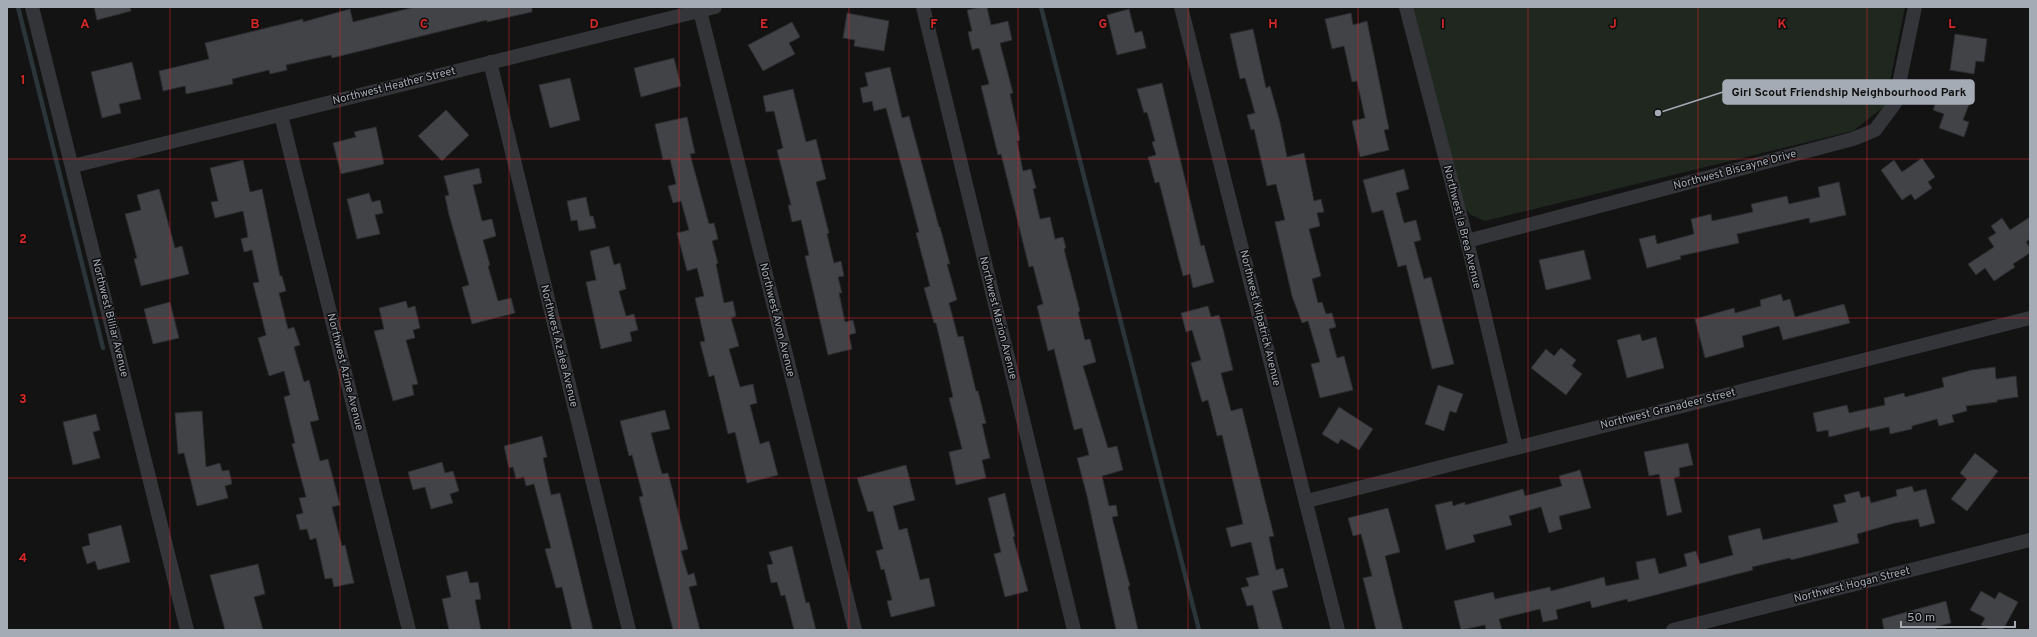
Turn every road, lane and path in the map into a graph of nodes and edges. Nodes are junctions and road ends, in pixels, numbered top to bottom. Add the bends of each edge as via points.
1 (32, 7) edge
2 (715, 7) edge
3 (923, 7) edge
4 (1181, 7) edge
5 (1406, 7) edge
6 (1916, 7) edge
7 (700, 11) junction
8 (490, 62) junction
9 (281, 115) junction
10 (72, 166) junction
11 (1467, 242) junction
12 (2030, 318) edge
13 (1516, 447) junction
14 (1306, 501) junction
15 (2030, 540) edge
16 (187, 630) edge
17 (409, 630) edge
18 (629, 630) edge
19 (855, 630) edge
20 (1074, 630) edge
21 (1338, 630) edge
22 (1673, 630) edge

1 - 10 street, Northwest Billiar Avenue
2 - 7 street, Northwest Heather Street
3 - 20 street, Northwest Marion Avenue
4 - 14 street, Northwest Kilpatrick Avenue
5 - 11 street, Northwest la Brea Avenue
6 - 11 street, Northwest Biscayne Drive via 1895,104 1875,130 1853,139
7 - 8 street, Northwest Heather Street
7 - 19 street, Northwest Avon Avenue
8 - 9 street, Northwest Heather Street
8 - 18 street, Northwest Azalea Avenue
9 - 10 street, Northwest Heather Street
9 - 17 street, Northwest Azine Avenue
10 - 16 street, Northwest Billiar Avenue
11 - 13 street, Northwest la Brea Avenue
12 - 13 street, Northwest Granadeer Street
13 - 14 street, Northwest Granadeer Street
14 - 21 street, Northwest Kilpatrick Avenue
15 - 22 street, Northwest Hogan Street

